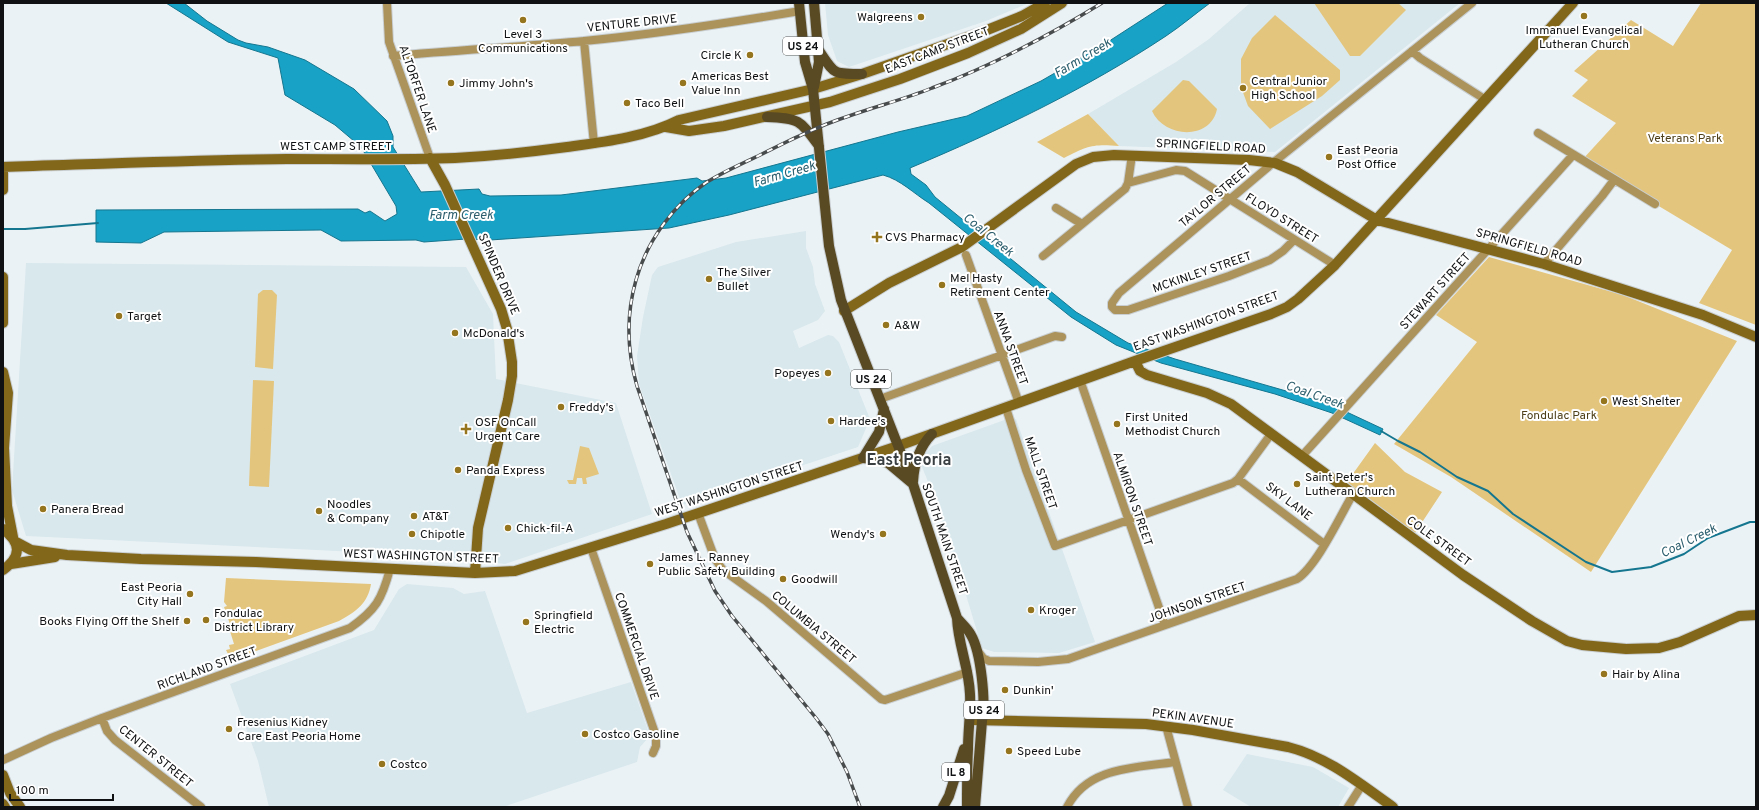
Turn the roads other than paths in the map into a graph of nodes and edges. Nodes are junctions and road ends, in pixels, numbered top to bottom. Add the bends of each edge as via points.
1 (387, 3) edge
2 (814, 3) edge
3 (1045, 3) edge
4 (1062, 3) edge
5 (1472, 3) edge
6 (1573, 3) edge
7 (800, 7) edge
8 (584, 41) junction
9 (818, 49) junction
10 (1412, 51) junction
11 (393, 56) junction
12 (862, 74) junction
13 (813, 88) junction
14 (1486, 100) junction
15 (815, 105) junction
16 (766, 117) junction
17 (666, 127) junction
18 (1538, 133) dead end
19 (594, 144) junction
20 (819, 146) junction
21 (1132, 155) junction
22 (1573, 155) junction
23 (430, 158) junction
24 (1274, 162) junction
25 (3, 167) edge
26 (1614, 180) junction
27 (1128, 183) junction
28 (3, 190) edge
29 (1230, 199) junction
30 (1656, 204) dead end
31 (1056, 208) dead end
32 (1376, 220) junction
33 (1082, 224) junction
34 (1294, 240) junction
35 (1490, 248) junction
36 (966, 255) dead end
37 (1043, 256) dead end
38 (1544, 264) junction
39 (1335, 265) junction
40 (3, 277) edge
41 (1112, 307) joint
42 (844, 312) junction
43 (3, 323) edge
44 (1062, 337) dead end
45 (1756, 337) edge
46 (1002, 355) junction
47 (1134, 361) junction
48 (3, 372) edge
49 (1080, 380) junction
50 (880, 399) junction
51 (1018, 403) junction
52 (1006, 408) junction
53 (884, 409) junction
54 (932, 434) junction
55 (1271, 434) junction
56 (898, 446) junction
57 (1302, 456) junction
58 (863, 458) junction
59 (1238, 480) junction
60 (912, 484) junction
61 (1353, 494) junction
62 (3, 496) edge
63 (7, 506) junction
64 (698, 513) junction
65 (1128, 520) junction
66 (3, 529) edge
67 (14, 539) junction
68 (1324, 544) junction
69 (591, 548) junction
70 (67, 555) junction
71 (5, 569) edge
72 (390, 569) junction
73 (475, 573) junction
74 (1756, 615) edge
75 (958, 618) junction
76 (1165, 625) junction
77 (974, 646) junction
78 (1005, 661) junction
79 (968, 672) junction
80 (983, 686) junction
81 (102, 718) junction
82 (971, 720) junction
83 (982, 721) junction
84 (1166, 726) junction
85 (969, 736) junction
86 (653, 753) dead end
87 (3, 760) edge
88 (1175, 762) junction
89 (3, 775) edge
90 (1362, 785) junction
91 (3, 804) edge
92 (5, 807) edge
93 (20, 807) edge
94 (201, 807) edge
95 (943, 807) edge
96 (967, 807) edge
97 (975, 807) edge
98 (1067, 807) edge
99 (1188, 807) edge
100 (1348, 807) edge
101 (1393, 807) edge

1 - 11 street, ALTORFER LANE via 389,42
2 - 9 main road, US 24
3 - 12 main road, EAST CAMP STREET via 1022,16 982,32
4 - 15 main road, EAST CAMP STREET via 1021,29 968,53 900,79
5 - 10 street, TAYLOR STREET
6 - 14 main road, EAST WASHINGTON STREET
7 - 8 street, VENTURE DRIVE via 696,28
7 - 13 main road, US 24 via 805,62
8 - 11 street, VENTURE DRIVE
8 - 19 street
9 - 12 main road via 836,73
9 - 13 main road, US 24 via 819,62
10 - 14 street
10 - 24 street, TAYLOR STREET
11 - 23 street, ALTORFER LANE
12 - 13 main road, EAST CAMP STREET
13 - 15 main road, US 24
13 - 17 main road, WEST CAMP STREET via 679,120
14 - 32 main road, EAST WASHINGTON STREET
15 - 16 main road, WEST CAMP STREET
15 - 20 main road, US 24
16 - 17 main road, WEST CAMP STREET via 689,131
16 - 20 main road via 786,118 798,122
17 - 19 main road, WEST CAMP STREET
18 - 22 street
19 - 23 main road, WEST CAMP STREET
20 - 42 main road, US 24 via 829,246
21 - 24 main road, SPRINGFIELD ROAD
21 - 27 street
21 - 42 main road, SPRINGFIELD ROAD via 1100,156 1079,162 973,240 889,283
22 - 26 street
22 - 35 street, STEWART STREET
23 - 25 main road, WEST CAMP STREET via 192,160
23 - 73 main road, SPINDER DRIVE via 445,185 501,309 508,329 512,362 508,400 478,528
24 - 29 street, TAYLOR STREET
24 - 32 main road, SPRINGFIELD ROAD via 1297,172
25 - 28 main road
26 - 30 street
26 - 38 street
27 - 29 street, FLOYD STREET via 1181,170
27 - 33 street via 1125,189
29 - 34 street, FLOYD STREET
29 - 41 street, TAYLOR STREET via 1119,293
31 - 33 street
32 - 35 main road, SPRINGFIELD ROAD
32 - 39 main road, EAST WASHINGTON STREET
33 - 37 street
34 - 39 street, FLOYD STREET
34 - 41 street, MCKINLEY STREET via 1270,260 1229,276 1128,310 1115,310
35 - 38 main road, SPRINGFIELD ROAD
35 - 57 street, STEWART STREET
36 - 46 street, ANNA STREET
38 - 45 main road, SPRINGFIELD ROAD via 1703,315
39 - 47 main road, EAST WASHINGTON STREET via 1287,307
40 - 43 main road
42 - 50 main road, US 24
44 - 46 street via 1055,336
46 - 50 street
46 - 51 street, ANNA STREET
47 - 49 main road, EAST WASHINGTON STREET
47 - 55 main road, COLE STREET via 1140,371 1147,375 1222,399
48 - 63 main road via 8,393 4,448
49 - 51 main road, EAST WASHINGTON STREET
49 - 65 street, ALMIRON STREET
50 - 53 main road, US 24
51 - 52 main road, EAST WASHINGTON STREET
52 - 54 main road, EAST WASHINGTON STREET
52 - 65 street, MALL STREET via 1055,546
53 - 56 main road, US 24
53 - 58 main road via 879,432
54 - 56 main road, EAST WASHINGTON STREET
54 - 60 main road via 919,453
55 - 57 main road, COLE STREET
55 - 59 street
56 - 58 main road, WEST WASHINGTON STREET
56 - 60 main road, SOUTH MAIN STREET / US 24
57 - 61 main road, COLE STREET
58 - 60 main road via 888,463
58 - 64 main road, WEST WASHINGTON STREET
59 - 65 street
59 - 68 street, SKY LANE
60 - 75 main road, SOUTH MAIN STREET / US 24
61 - 68 street, JOHNSON STREET
61 - 74 main road, COLE STREET via 1482,588 1559,637 1575,643 1626,649 1659,648 1680,642 1739,616
62 - 63 main road
63 - 67 main road
64 - 69 main road, WEST WASHINGTON STREET
64 - 79 street, COLUMBIA STREET via 715,559 723,570 766,601 881,699
65 - 76 street, ALMIRON STREET
66 - 67 main road, WEST WASHINGTON STREET
67 - 70 main road, WEST WASHINGTON STREET via 31,550
67 - 71 main road via 16,556
68 - 76 street, JOHNSON STREET via 1310,567 1297,579
69 - 73 main road, WEST WASHINGTON STREET via 515,571
69 - 86 street, COMMERCIAL DRIVE via 656,736
70 - 71 main road, WEST WASHINGTON STREET
70 - 72 main road, WEST WASHINGTON STREET
72 - 73 main road, WEST WASHINGTON STREET
72 - 81 street, RICHLAND STREET via 381,597 372,611 350,628
75 - 77 main road, SOUTH MAIN STREET / US 24 via 972,636
75 - 79 main road, SOUTH MAIN STREET / US 24 via 958,631
76 - 78 street, JOHNSON STREET via 1068,659
77 - 78 street, JOHNSON STREET via 987,660
77 - 80 main road, SOUTH MAIN STREET / US 24
78 - 80 street, JOHNSON STREET via 988,667 983,676
79 - 82 main road, SOUTH MAIN STREET / US 24
80 - 83 main road, SOUTH MAIN STREET / US 24
81 - 87 street, RICHLAND STREET
81 - 94 street, CENTER STREET via 107,731 115,740
82 - 83 main road, PEKIN AVENUE
82 - 85 main road, SOUTH MAIN STREET / US 24
83 - 84 main road, PEKIN AVENUE
83 - 97 main road, SOUTH MAIN STREET / US 24
84 - 88 street
84 - 90 main road, PEKIN AVENUE via 1303,751 1323,760
85 - 95 main road, IL 8
85 - 96 main road, SOUTH MAIN STREET
88 - 98 street via 1107,773 1082,786
88 - 99 street
89 - 93 main road via 10,793
90 - 100 street
90 - 101 main road, PEKIN AVENUE
91 - 92 main road

